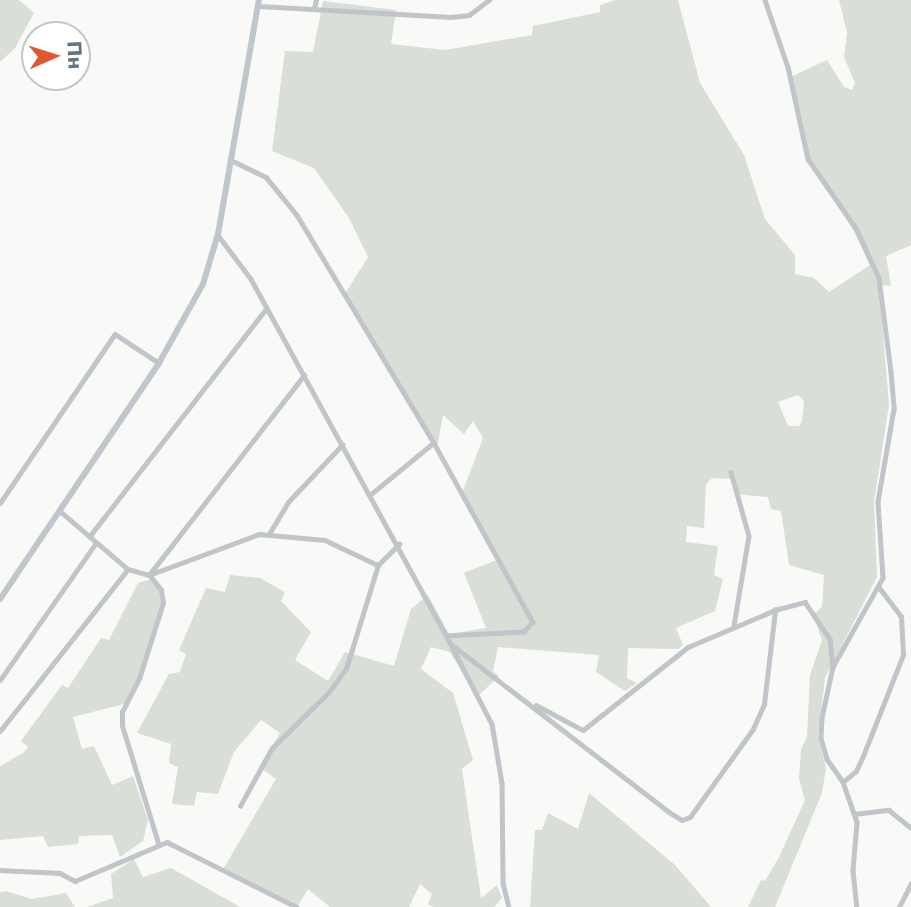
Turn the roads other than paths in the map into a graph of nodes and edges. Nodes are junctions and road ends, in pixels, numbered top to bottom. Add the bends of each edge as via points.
1 (316, 0) edge
2 (489, 0) edge
3 (765, 0) edge
4 (259, 3) edge
5 (314, 8) junction
6 (231, 160) junction
7 (218, 234) junction
8 (266, 309) junction
9 (159, 363) junction
10 (303, 374) junction
11 (434, 443) junction
12 (342, 445) junction
13 (731, 471) dead end
14 (372, 494) junction
15 (0, 503) edge
16 (60, 511) junction
17 (269, 534) junction
18 (89, 537) junction
19 (96, 543) junction
20 (399, 544) junction
21 (378, 565) junction
22 (128, 569) junction
23 (149, 575) junction
24 (878, 587) junction
25 (0, 599) edge
26 (775, 610) junction
27 (734, 626) junction
28 (446, 636) junction
29 (451, 644) junction
30 (833, 667) junction
31 (0, 680) edge
32 (531, 703) junction
33 (0, 732) edge
34 (843, 782) junction
35 (240, 806) dead end
36 (854, 814) junction
37 (911, 828) edge
38 (158, 843) junction
39 (0, 870) edge
40 (911, 883) edge
41 (297, 907) edge
42 (509, 907) edge
43 (857, 907) edge
44 (899, 907) edge

1 - 5 street
2 - 5 street via 469,15 451,17
3 - 24 street via 788,67 808,159 856,228 879,278 894,409 877,502 883,555
4 - 5 street
4 - 6 main road
6 - 7 main road
6 - 11 street via 266,177 297,215
7 - 8 street via 251,279
7 - 9 main road via 200,292
8 - 10 street
8 - 18 street
9 - 15 street via 115,334
9 - 16 main road
10 - 12 street
10 - 23 street
11 - 14 street
11 - 28 street via 533,621 524,632
12 - 14 street
12 - 17 street via 288,502
13 - 27 street via 749,536
14 - 20 street
16 - 18 street
16 - 25 main road
17 - 21 street via 335,543
17 - 23 street
18 - 19 street
19 - 22 street
19 - 31 street
20 - 21 street
20 - 28 street
21 - 35 street via 346,669 272,748
22 - 23 street
22 - 33 street
23 - 38 street via 161,590 163,603 139,679 122,712 122,726
24 - 30 street
24 - 34 street via 901,617 903,655 856,771
26 - 27 street
26 - 30 street via 805,602 831,639
26 - 32 street via 760,715 746,743 687,820 669,812 552,725
27 - 32 street via 688,647 583,730
28 - 29 street
29 - 32 street
29 - 42 street via 492,724 502,783 503,883
30 - 34 street via 821,738
34 - 36 street
36 - 37 street via 889,810
36 - 43 street
38 - 39 street via 93,877 75,881 60,873
38 - 41 street via 185,848
40 - 44 street

